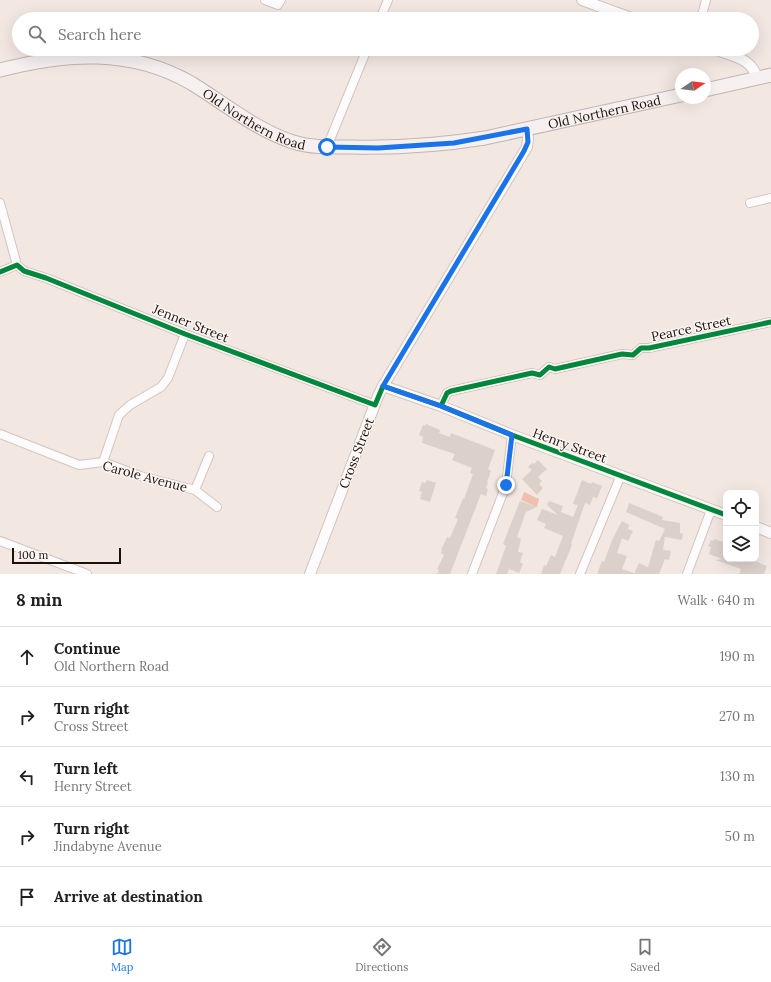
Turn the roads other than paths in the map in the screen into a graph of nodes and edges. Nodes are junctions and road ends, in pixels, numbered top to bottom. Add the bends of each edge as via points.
1 (265, 0) edge
2 (281, 0) edge
3 (388, 0) edge
4 (582, 0) edge
5 (706, 0) edge
6 (383, 12) edge
7 (615, 12) edge
8 (703, 12) edge
9 (365, 56) edge
10 (731, 56) edge
11 (0, 70) edge
12 (771, 75) edge
13 (757, 78) junction
14 (711, 89) edge
15 (675, 96) edge
16 (527, 129) junction
17 (327, 147) junction
18 (771, 198) edge
19 (0, 203) edge
20 (750, 203) dead end
21 (17, 266) junction
22 (0, 272) edge
23 (771, 322) edge
24 (185, 334) junction
25 (383, 386) junction
26 (375, 405) junction
27 (441, 406) junction
28 (0, 434) edge
29 (512, 435) junction
30 (209, 456) dead end
31 (103, 462) junction
32 (621, 475) junction
33 (195, 490) junction
34 (217, 507) dead end
35 (711, 510) junction
36 (723, 514) edge
37 (759, 528) edge
38 (771, 533) edge
39 (0, 541) edge
40 (86, 574) edge
41 (310, 574) edge
42 (472, 574) edge
43 (580, 574) edge
44 (687, 574) edge

1 - 2 street via 278,5
3 - 6 street
4 - 7 street
5 - 8 street
9 - 17 street
10 - 13 street via 750,64
11 - 17 main road, Old Northern Road via 61,58 101,56 127,60 167,72 190,83 281,138 294,143
12 - 13 main road
13 - 14 main road
15 - 16 main road, Old Northern Road
16 - 17 main road, Old Northern Road via 454,143 378,148
16 - 25 street, Cross Street via 528,142 524,151
18 - 20 street
19 - 21 street
21 - 22 street
21 - 24 street, Jenner Street via 24,271
23 - 27 street, Pearce Street via 641,348 633,355 622,354 554,369 549,367 540,375 532,373 451,391 447,393
24 - 26 street, Jenner Street
24 - 31 street via 168,378 153,392 130,405 119,415
25 - 26 street, Cross Street
25 - 27 street, Henry Street
26 - 41 street, Cross Street
27 - 29 street, Henry Street
28 - 31 street, Carole Avenue via 79,465
29 - 32 street, Henry Street
29 - 42 street via 506,485
30 - 33 street
31 - 33 street, Carole Avenue via 140,476
32 - 35 street, Henry Street
32 - 43 street
33 - 34 street, Carole Avenue
35 - 36 street, Henry Street
35 - 44 street
37 - 38 street
39 - 40 street

